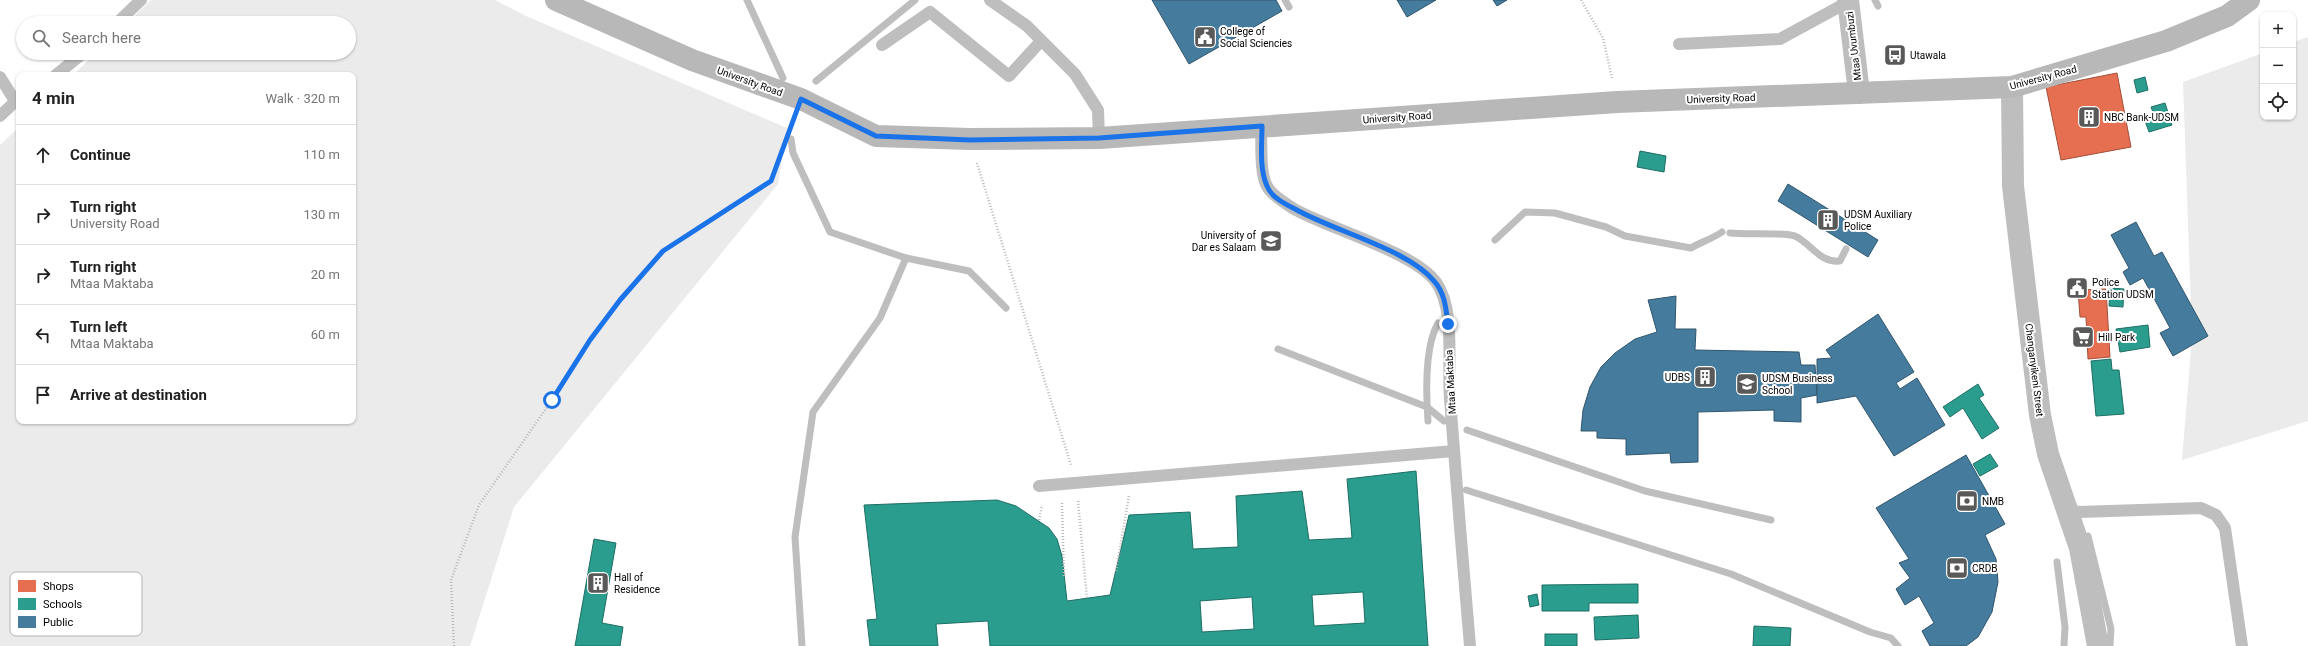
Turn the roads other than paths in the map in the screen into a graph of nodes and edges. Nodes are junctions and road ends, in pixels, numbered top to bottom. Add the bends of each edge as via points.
1 (141, 0) edge
2 (556, 0) edge
3 (990, 0) edge
4 (2249, 0) edge
5 (1848, 1) edge
6 (124, 16) edge
7 (1041, 41) junction
8 (1679, 44) dead end
9 (882, 45) dead end
10 (74, 60) edge
11 (60, 72) edge
12 (0, 77) edge
13 (2012, 87) junction
14 (1859, 93) junction
15 (16, 98) edge
16 (16, 100) edge
17 (0, 116) edge
18 (1262, 126) junction
19 (1099, 138) junction
20 (1454, 451) junction
21 (1039, 486) dead end
22 (2068, 510) junction
23 (1470, 646) edge
24 (2098, 646) edge
25 (2242, 646) edge

1 - 6 lane
2 - 19 street, University Road via 692,60 801,99 876,136 970,140
3 - 7 lane via 1027,26
4 - 13 street, University Road via 2227,16 2166,41
5 - 8 lane via 1780,40
5 - 14 street, Mtaa Uvumbuzi
7 - 9 lane via 1009,76 930,12
7 - 19 lane via 1075,74 1098,110
10 - 11 lane
12 - 15 lane
13 - 14 street, University Road
13 - 22 street, Changanyikeni Street via 2013,186 2040,415 2048,454
14 - 18 street, University Road via 1617,102
16 - 17 lane
18 - 19 street, University Road
18 - 20 lane, Mtaa Maktaba via 1263,167 1267,187 1280,200 1311,218 1420,267 1436,282 1445,300 1448,324
20 - 21 lane
20 - 23 lane, Mtaa Maktaba
22 - 24 street, Changanyikeni Street via 2086,574
22 - 25 lane via 2079,512 2201,508 2216,515 2225,528

